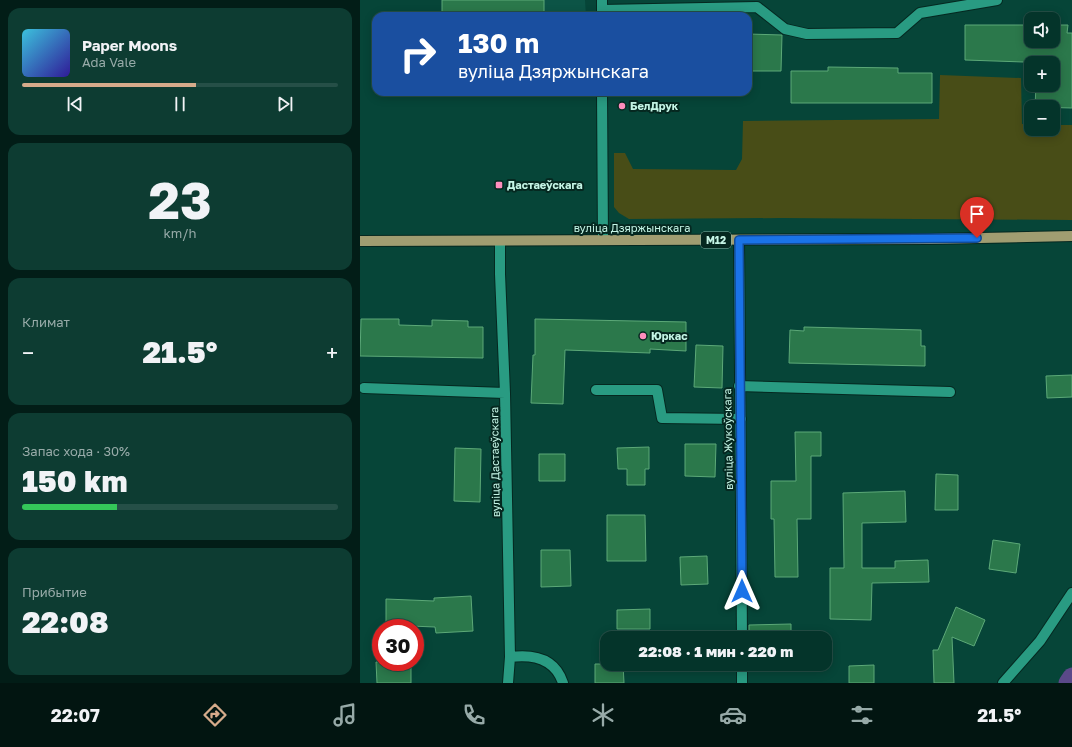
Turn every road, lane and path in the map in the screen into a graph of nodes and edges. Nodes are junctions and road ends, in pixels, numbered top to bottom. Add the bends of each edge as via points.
1 (997, 0) edge
2 (757, 4) edge
3 (602, 9) edge
4 (602, 96) edge
5 (1072, 236) edge
6 (603, 240) junction
7 (739, 240) junction
8 (360, 242) edge
9 (500, 242) junction
10 (739, 386) junction
11 (364, 388) dead end
12 (596, 390) dead end
13 (950, 392) dead end
14 (505, 393) junction
15 (741, 419) junction
16 (1072, 593) edge
17 (742, 631) edge
18 (510, 657) junction
19 (742, 671) edge
20 (508, 683) edge
21 (563, 683) edge
22 (742, 683) edge
23 (1003, 683) edge

1 - 2 street via 920,13 897,33 807,34 785,29
2 - 3 street
4 - 6 street
5 - 7 main road, вуліца Дзяржынскага / М12
6 - 7 main road, вуліца Дзяржынскага / М12
6 - 9 main road, вуліца Дзяржынскага / М12
7 - 10 street, вуліца Жукоўскага
8 - 9 main road, вуліца Дзяржынскага / М12
9 - 14 street, вуліца Дастаеўскага
10 - 13 street
10 - 15 street, вуліца Жукоўскага
11 - 14 street
12 - 15 street via 657,390 662,418
14 - 18 street, вуліца Дастаеўскага
15 - 17 street, вуліца Жукоўскага
16 - 23 street via 1040,641
18 - 20 street, вуліца Дастаеўскага
18 - 21 street via 526,655 542,658 561,674
19 - 22 street

